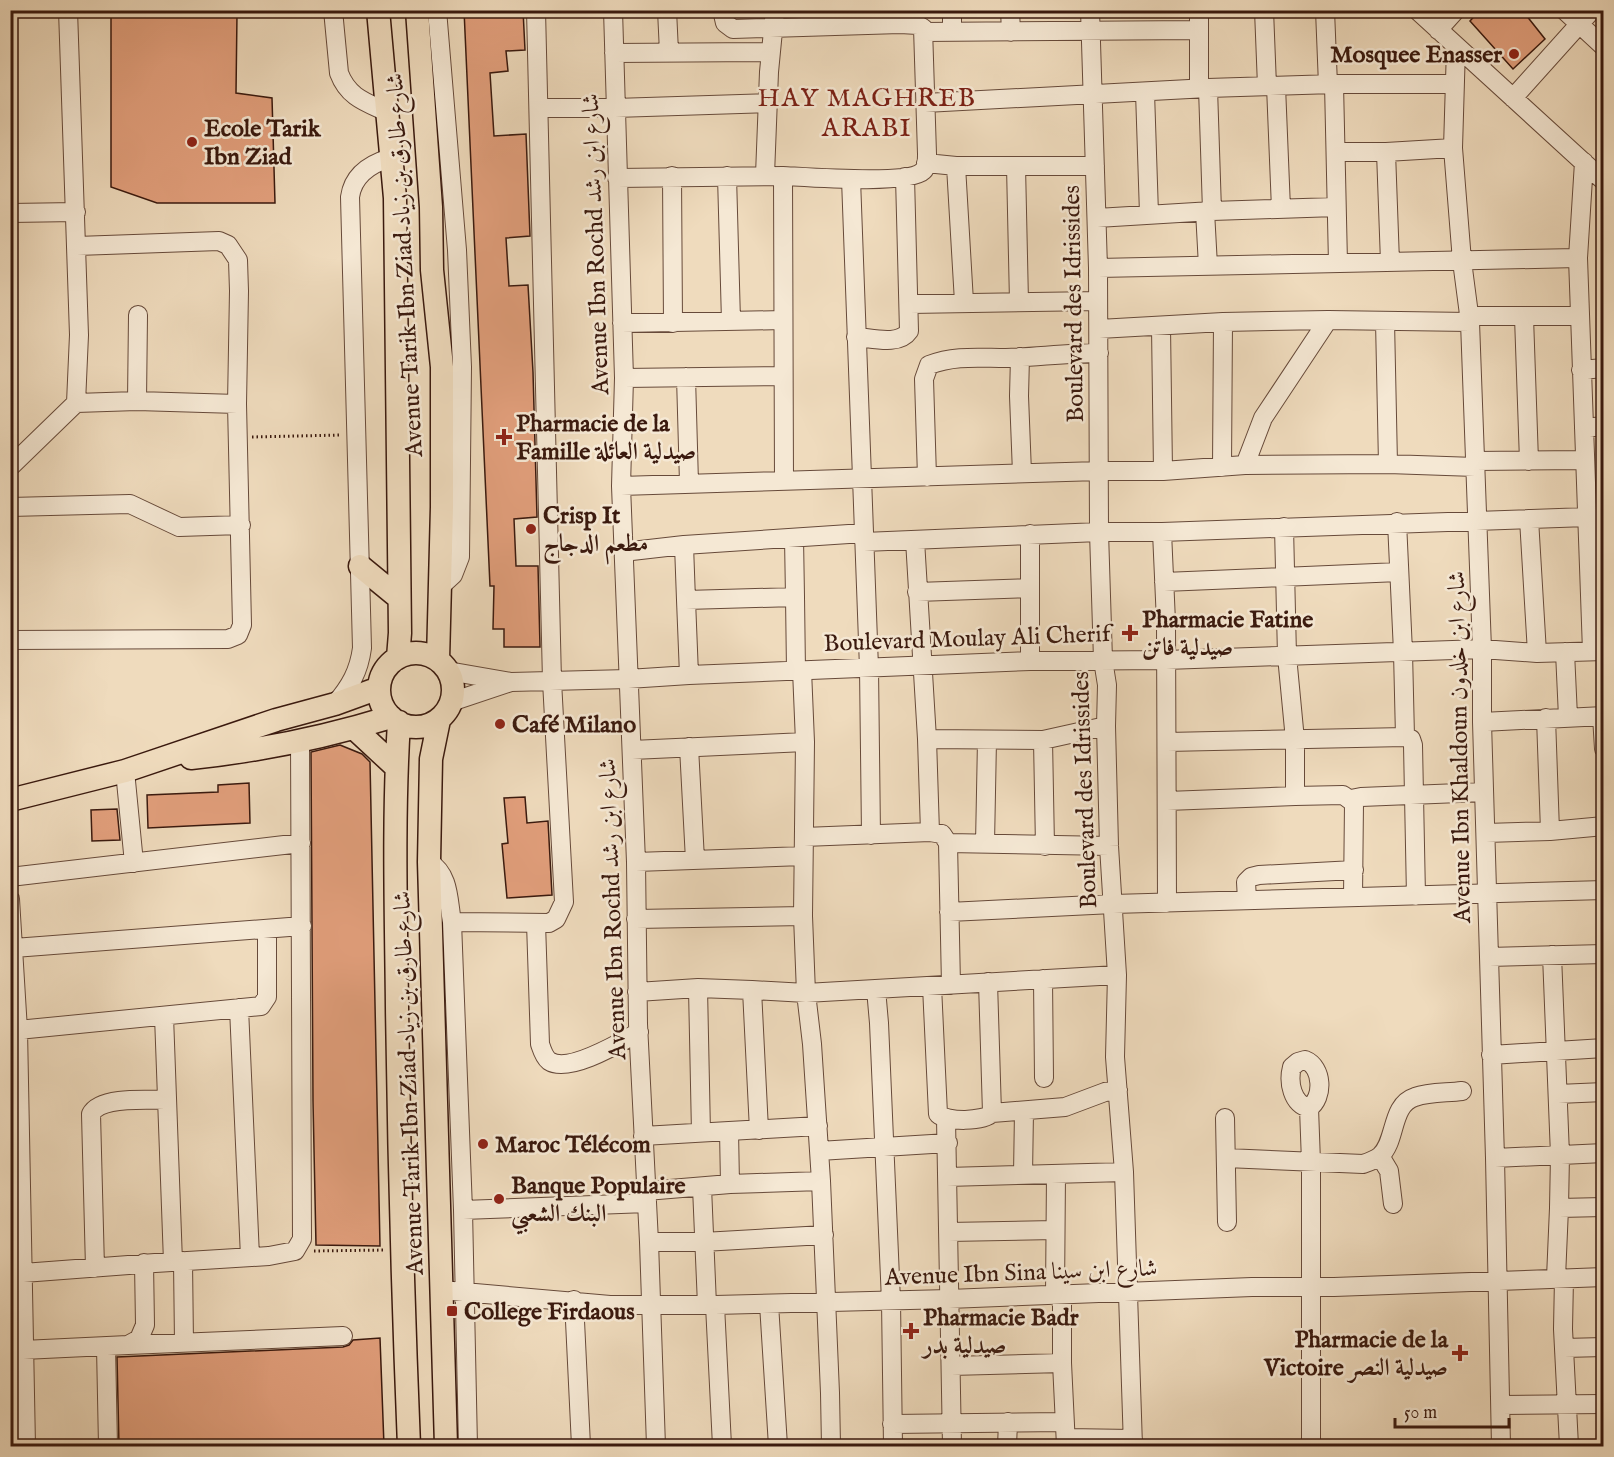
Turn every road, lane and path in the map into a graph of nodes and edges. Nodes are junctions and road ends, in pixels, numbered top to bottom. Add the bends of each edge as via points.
1 (68, 10) edge
2 (333, 10) edge
3 (378, 10) edge
4 (417, 10) edge
5 (437, 10) edge
6 (536, 10) edge
7 (614, 10) edge
8 (667, 10) edge
9 (722, 10) edge
10 (952, 10) edge
11 (1010, 10) edge
12 (1090, 10) edge
13 (1199, 10) edge
14 (1264, 10) edge
15 (1325, 10) edge
16 (1417, 10) edge
17 (1429, 10) edge
18 (1564, 10) edge
19 (1592, 10) edge
20 (899, 17) edge
21 (845, 18) edge
22 (774, 19) edge
23 (1446, 21) edge
24 (1579, 24) junction
25 (1199, 30) junction
26 (923, 32) junction
27 (952, 32) junction
28 (1011, 32) junction
29 (1091, 32) junction
30 (1456, 47) junction
31 (1604, 47) edge
32 (614, 52) junction
33 (669, 52) junction
34 (770, 52) junction
35 (1331, 84) junction
36 (1454, 84) junction
37 (1272, 86) junction
38 (1204, 88) junction
39 (1144, 92) junction
40 (1516, 94) junction
41 (1093, 95) junction
42 (768, 103) junction
43 (925, 103) junction
44 (539, 108) junction
45 (615, 108) junction
46 (387, 112) junction
47 (1453, 148) junction
48 (1336, 152) junction
49 (1386, 152) junction
50 (390, 158) junction
51 (1584, 162) junction
52 (926, 163) junction
53 (956, 166) junction
54 (1016, 166) junction
55 (1095, 166) junction
56 (1604, 168) edge
57 (774, 175) junction
58 (672, 176) junction
59 (727, 176) junction
60 (905, 177) junction
61 (617, 178) junction
62 (851, 179) junction
63 (1604, 181) edge
64 (1336, 207) junction
65 (1281, 209) junction
66 (1209, 211) junction
67 (76, 212) junction
68 (10, 213) edge
69 (1149, 214) junction
70 (1097, 218) junction
71 (77, 246) junction
72 (1578, 258) junction
73 (1462, 261) junction
74 (1390, 262) junction
75 (1338, 263) junction
76 (1208, 266) junction
77 (1098, 268) junction
78 (1098, 301) junction
79 (964, 302) junction
80 (1019, 302) junction
81 (910, 304) junction
82 (138, 315) dead end
83 (1580, 316) junction
84 (1524, 317) junction
85 (1470, 319) junction
86 (783, 320) junction
87 (1328, 320) junction
88 (731, 321) junction
89 (1384, 321) junction
90 (673, 322) junction
91 (1223, 322) junction
92 (622, 323) junction
93 (1161, 327) junction
94 (1099, 329) junction
95 (856, 337) junction
96 (1099, 353) junction
97 (1020, 357) junction
98 (452, 367) junction
99 (1604, 368) edge
100 (1581, 370) junction
101 (783, 376) junction
102 (686, 377) junction
103 (624, 378) junction
104 (137, 401) junction
105 (76, 403) junction
106 (237, 404) junction
107 (1604, 426) edge
108 (1584, 428) junction
109 (356, 435) junction
110 (238, 437) junction
111 (1585, 460) junction
112 (1529, 461) junction
113 (1388, 464) junction
114 (1475, 464) junction
115 (1245, 465) junction
116 (10, 467) edge
117 (1222, 467) junction
118 (1099, 471) junction
119 (1163, 471) junction
120 (1022, 473) junction
121 (927, 477) junction
122 (860, 479) junction
123 (784, 480) junction
124 (1595, 482) edge
125 (688, 483) junction
126 (621, 486) junction
127 (10, 507) edge
128 (1587, 517) junction
129 (1529, 519) junction
130 (1477, 520) junction
131 (1397, 522) junction
132 (241, 525) junction
133 (1284, 527) junction
134 (1099, 531) junction
135 (1162, 531) junction
136 (1030, 534) junction
137 (864, 537) junction
138 (794, 538) junction
139 (915, 540) junction
140 (684, 545) junction
141 (623, 552) junction
142 (360, 566) junction
143 (1399, 572) junction
144 (1286, 577) junction
145 (1164, 582) junction
146 (1029, 588) junction
147 (917, 592) junction
148 (795, 597) junction
149 (399, 598) junction
150 (686, 600) junction
151 (10, 640) edge
152 (1482, 649) junction
153 (1598, 651) edge
154 (1403, 652) junction
155 (1565, 652) junction
156 (1537, 653) junction
157 (1287, 656) junction
158 (398, 658) junction
159 (1103, 660) junction
160 (1166, 660) junction
161 (1030, 662) junction
162 (443, 666) junction
163 (923, 667) junction
164 (869, 668) junction
165 (799, 671) junction
166 (689, 675) junction
167 (628, 679) junction
168 (552, 681) junction
169 (511, 682) junction
170 (379, 688) junction
171 (335, 704) junction
172 (451, 707) junction
173 (1603, 716) edge
174 (1568, 717) junction
175 (1546, 718) junction
176 (395, 720) junction
177 (1482, 722) junction
178 (1106, 726) junction
179 (355, 729) junction
180 (1405, 736) junction
181 (300, 740) junction
182 (927, 740) junction
183 (987, 740) junction
184 (1043, 740) junction
185 (1295, 740) junction
186 (805, 742) junction
187 (1167, 742) junction
188 (689, 747) junction
189 (1604, 749) edge
190 (632, 750) junction
191 (431, 759) junction
192 (157, 761) junction
193 (396, 767) junction
194 (125, 771) junction
195 (1485, 792) junction
196 (1414, 795) junction
197 (1295, 796) junction
198 (1351, 799) junction
199 (10, 800) edge
200 (1167, 801) junction
201 (1604, 826) edge
202 (1550, 831) junction
203 (930, 832) junction
204 (1486, 833) junction
205 (871, 835) junction
206 (804, 837) junction
207 (301, 843) junction
208 (948, 843) junction
209 (985, 844) junction
210 (1045, 846) junction
211 (1109, 846) junction
212 (803, 856) junction
213 (694, 860) junction
214 (429, 862) junction
215 (636, 862) junction
216 (134, 863) junction
217 (1354, 870) junction
218 (10, 877) edge
219 (1604, 890) edge
220 (1487, 894) junction
221 (1416, 896) junction
222 (1353, 897) junction
223 (10, 899) edge
224 (1247, 900) junction
225 (1167, 903) junction
226 (1113, 904) junction
227 (949, 912) junction
228 (803, 916) junction
229 (636, 919) junction
230 (452, 922) junction
231 (536, 922) junction
232 (12, 924) edge
233 (302, 926) junction
234 (267, 928) junction
235 (14, 948) junction
236 (1604, 954) edge
237 (1552, 955) junction
238 (1489, 957) junction
239 (1117, 975) junction
240 (1043, 979) junction
241 (988, 982) junction
242 (951, 984) junction
243 (932, 986) junction
244 (698, 988) junction
245 (876, 989) junction
246 (752, 990) junction
247 (637, 992) junction
248 (806, 993) junction
249 (239, 1008) junction
250 (164, 1016) junction
251 (18, 1030) junction
252 (639, 1032) junction
253 (1604, 1048) edge
254 (1556, 1051) junction
255 (1491, 1055) junction
256 (1044, 1078) dead end
257 (1118, 1090) junction
258 (1462, 1091) dead end
259 (1604, 1092) edge
260 (1558, 1094) junction
261 (166, 1100) junction
262 (1309, 1108) dead end
263 (1024, 1111) junction
264 (992, 1113) junction
265 (1225, 1118) dead end
266 (946, 1119) junction
267 (818, 1126) junction
268 (759, 1130) junction
269 (729, 1131) junction
270 (701, 1132) junction
271 (643, 1136) junction
272 (948, 1143) junction
273 (884, 1147) junction
274 (819, 1150) junction
275 (1604, 1153) edge
276 (1560, 1155) junction
277 (1380, 1156) junction
278 (1226, 1158) junction
279 (1495, 1158) junction
280 (1311, 1162) junction
281 (1125, 1172) junction
282 (1056, 1174) junction
283 (1023, 1175) junction
284 (947, 1177) junction
285 (820, 1181) junction
286 (730, 1184) junction
287 (702, 1187) junction
288 (16, 1197) edge
289 (646, 1197) junction
290 (1394, 1204) dead end
291 (1559, 1208) junction
292 (1604, 1208) edge
293 (463, 1210) junction
294 (1227, 1222) dead end
295 (1055, 1230) junction
296 (948, 1232) junction
297 (824, 1235) junction
298 (649, 1242) junction
299 (703, 1242) junction
300 (402, 1249) junction
301 (295, 1251) junction
302 (250, 1257) junction
303 (178, 1261) junction
304 (144, 1263) junction
305 (95, 1268) junction
306 (16, 1274) edge
307 (1604, 1277) edge
308 (1560, 1278) junction
309 (1497, 1280) junction
310 (1311, 1287) junction
311 (441, 1290) junction
312 (465, 1291) junction
313 (1127, 1292) junction
314 (1058, 1296) junction
315 (949, 1299) junction
316 (574, 1300) junction
317 (891, 1301) junction
318 (826, 1302) junction
319 (769, 1304) junction
320 (651, 1305) junction
321 (711, 1305) junction
322 (343, 1336) dead end
323 (184, 1342) junction
324 (128, 1345) junction
325 (106, 1347) junction
326 (1604, 1347) edge
327 (1564, 1348) junction
328 (23, 1350) junction
329 (1062, 1363) junction
330 (951, 1366) junction
331 (1604, 1404) edge
332 (1501, 1405) junction
333 (1566, 1405) junction
334 (1008, 1422) junction
335 (892, 1424) junction
336 (952, 1425) junction
337 (1066, 1435) edge
338 (1133, 1443) edge
339 (26, 1446) edge
340 (108, 1446) edge
341 (409, 1446) edge
342 (446, 1446) edge
343 (468, 1446) edge
344 (582, 1446) edge
345 (656, 1446) edge
346 (722, 1446) edge
347 (778, 1446) edge
348 (831, 1446) edge
349 (892, 1446) edge
350 (952, 1446) edge
351 (1007, 1446) edge
352 (1311, 1446) edge
353 (1501, 1446) edge
354 (1569, 1446) edge

1 - 67 street
2 - 46 street via 343,82 360,99
3 - 46 main road, Avenue Tarik Ibn Ziad شارع طارق بن زياد
4 - 98 main road, Avenue Tarik Ibn Ziad شارع طارق بن زياد via 432,270
5 - 98 street via 457,250
6 - 44 street
7 - 32 street, Avenue Ibn Rochd شارع ابن رشد
8 - 33 street
9 - 22 street via 725,23 733,29
10 - 27 street
11 - 28 street
12 - 29 street, Boulevard des Idrissides
13 - 25 street
14 - 37 street
15 - 35 street
16 - 23 street
17 - 23 street
18 - 24 street
19 - 24 street
20 - 21 street
20 - 26 street via 923,28
21 - 22 street
22 - 34 street
23 - 30 street
23 - 40 street
24 - 31 street
24 - 40 street
25 - 29 street
25 - 38 street
26 - 27 street
26 - 43 street
27 - 28 street
28 - 29 street
29 - 41 street, Boulevard des Idrissides
30 - 36 street, Avenue Ibn Khaldoun شارع ابن خلدون
30 - 40 street
32 - 33 street
32 - 45 street, Avenue Ibn Rochd شارع ابن رشد
33 - 34 street
34 - 42 street
35 - 36 street
35 - 37 street
35 - 48 street
36 - 47 street, Avenue Ibn Khaldoun شارع ابن خلدون
37 - 38 street
37 - 65 street
38 - 39 street
38 - 66 street
39 - 41 street
39 - 69 street
40 - 51 street
40 - 56 street
41 - 43 street
41 - 55 street, Boulevard des Idrissides
42 - 45 street
42 - 57 street
43 - 52 street
44 - 45 street
44 - 168 street
45 - 61 street, Avenue Ibn Rochd شارع ابن رشد
46 - 50 main road, Avenue Tarik Ibn Ziad شارع طارق بن زياد
47 - 49 street
47 - 73 street, Avenue Ibn Khaldoun شارع ابن خلدون
48 - 49 street
48 - 64 street
49 - 74 street
50 - 109 street via 363,171 353,184 350,197
50 - 149 main road, Avenue Tarik Ibn Ziad شارع طارق بن زياد via 397,268
51 - 63 street
51 - 72 street
52 - 53 street
52 - 60 street via 920,174
53 - 54 street
53 - 79 street
54 - 55 street
54 - 80 street
55 - 70 street, Boulevard des Idrissides
57 - 59 street
57 - 62 street
57 - 86 street
58 - 59 street
58 - 61 street
58 - 90 street
59 - 88 street
60 - 62 street
60 - 81 street
61 - 92 street, Avenue Ibn Rochd شارع ابن رشد
62 - 95 street
64 - 65 street
64 - 75 street
65 - 66 street
66 - 69 street
66 - 76 street
67 - 68 street
67 - 71 street
69 - 70 street
70 - 77 street, Boulevard des Idrissides
71 - 105 street
71 - 106 street via 219,241 228,245 238,260
72 - 73 street
72 - 83 street
73 - 74 street
73 - 85 street, Avenue Ibn Khaldoun شارع ابن خلدون
74 - 75 street
75 - 76 street
76 - 77 street
77 - 78 street, Boulevard des Idrissides
78 - 80 street
78 - 94 street, Boulevard des Idrissides
79 - 80 street
79 - 81 street
81 - 95 street via 909,331 902,338
82 - 104 street
83 - 84 street
83 - 100 street
84 - 85 street
84 - 112 street
85 - 89 street
85 - 114 street, Avenue Ibn Khaldoun شارع ابن خلدون
86 - 88 street
86 - 101 street
87 - 89 street
87 - 91 street
87 - 115 street via 1263,418
88 - 90 street
89 - 113 street
90 - 92 street
91 - 93 street
91 - 117 street
92 - 103 street, Avenue Ibn Rochd شارع ابن رشد
93 - 94 street
93 - 119 street
94 - 96 street, Boulevard des Idrissides
95 - 122 street
96 - 97 street
96 - 118 street, Boulevard des Idrissides
97 - 120 street
97 - 121 street via 959,358 929,365 924,379
98 - 162 main road, Avenue Tarik Ibn Ziad شارع طارق بن زياد via 440,587
99 - 100 street
100 - 108 street
101 - 102 street
101 - 123 street
102 - 103 street
102 - 125 street
103 - 126 street, Avenue Ibn Rochd شارع ابن رشد
104 - 105 street
104 - 106 street
105 - 116 street
106 - 110 street
107 - 108 street
108 - 111 street
109 - 110 path
109 - 142 street
110 - 132 street
111 - 112 street
111 - 124 street
112 - 114 street
113 - 114 street
113 - 115 street
114 - 130 street, Avenue Ibn Khaldoun شارع ابن خلدون
115 - 117 street
117 - 119 street
118 - 119 street
118 - 120 street
118 - 134 street, Boulevard des Idrissides
120 - 121 street
121 - 122 street
122 - 123 street
122 - 137 street
123 - 125 street
124 - 128 street
125 - 126 street
126 - 141 street, Avenue Ibn Rochd شارع ابن رشد
127 - 132 street via 130,504 179,527
128 - 129 street
128 - 153 street
129 - 130 street
129 - 156 street
130 - 131 street
130 - 152 street, Avenue Ibn Khaldoun شارع ابن خلدون
131 - 133 street
131 - 143 street
132 - 151 street via 242,625 238,635 228,639
133 - 135 street
133 - 144 street
134 - 135 street
134 - 136 street
134 - 159 street, Boulevard des Idrissides
135 - 145 street
136 - 139 street
136 - 146 street
137 - 138 street
137 - 139 street
137 - 164 street
138 - 140 street
138 - 148 street
139 - 147 street
140 - 141 street
140 - 150 street
141 - 167 street, Avenue Ibn Rochd شارع ابن رشد
142 - 149 main road
142 - 171 street via 361,659 353,682
143 - 144 street
143 - 154 street
144 - 145 street
144 - 157 street
145 - 160 street
146 - 147 street
146 - 161 street
147 - 163 street
148 - 150 street
148 - 165 street
149 - 158 main road, Avenue Tarik Ibn Ziad شارع طارق بن زياد
150 - 166 street
152 - 154 street, Boulevard Moulay Ali Cherif
152 - 156 street, Boulevard Moulay Ali Cherif
152 - 177 street, Avenue Ibn Khaldoun شارع ابن خلدون
153 - 155 street, Boulevard Moulay Ali Cherif
154 - 157 street, Boulevard Moulay Ali Cherif
154 - 180 street
155 - 156 street, Boulevard Moulay Ali Cherif
155 - 174 street
157 - 160 street, Boulevard Moulay Ali Cherif
157 - 185 street
158 - 162 main road via 421,653
158 - 170 main road via 388,666
159 - 160 street, Boulevard Moulay Ali Cherif
159 - 161 street, Boulevard Moulay Ali Cherif
159 - 178 street, Boulevard des Idrissides
160 - 187 street
161 - 163 street, Boulevard Moulay Ali Cherif
162 - 169 street, Boulevard Moulay Ali Cherif
162 - 172 main road, Avenue Tarik Ibn Ziad شارع طارق بن زياد via 453,687
163 - 164 street, Boulevard Moulay Ali Cherif
163 - 182 street
164 - 165 street, Boulevard Moulay Ali Cherif
164 - 205 street
165 - 166 street, Boulevard Moulay Ali Cherif
165 - 186 street
166 - 167 street, Boulevard Moulay Ali Cherif
167 - 168 street, Boulevard Moulay Ali Cherif
167 - 190 street, Avenue Ibn Rochd شارع ابن رشد
168 - 169 street, Boulevard Moulay Ali Cherif
168 - 231 street via 564,902 556,919
169 - 172 street, Boulevard Moulay Ali Cherif
170 - 171 main road
170 - 176 main road via 385,711
171 - 192 main road
172 - 176 main road via 428,725 416,727
172 - 191 main road, Avenue Tarik Ibn Ziad شارع طارق بن زياد
172 - 191 main road
173 - 174 street
173 - 189 street
174 - 175 street
175 - 177 street
175 - 202 street
176 - 179 main road
176 - 193 main road, Avenue Tarik Ibn Ziad شارع طارق بن زياد
177 - 195 street, Avenue Ibn Khaldoun شارع ابن خلدون
178 - 184 street
178 - 211 street, Boulevard des Idrissides
179 - 181 main road
179 - 193 main road
180 - 185 street
180 - 196 street via 1413,745
181 - 192 main road via 232,754
181 - 207 street
182 - 183 street
182 - 203 street
183 - 184 street
183 - 209 street
184 - 210 street
185 - 187 street
185 - 197 street
186 - 188 street
186 - 206 street
187 - 200 street
188 - 190 street
188 - 213 street
190 - 215 street, Avenue Ibn Rochd شارع ابن رشد
191 - 214 main road, Avenue Tarik Ibn Ziad شارع طارق بن زياد
192 - 194 main road
193 - 300 main road, Avenue Tarik Ibn Ziad شارع طارق بن زياد
194 - 199 main road
194 - 216 street
195 - 196 street
195 - 204 street, Avenue Ibn Khaldoun شارع ابن خلدون
196 - 198 street
196 - 221 street
197 - 198 street via 1343,795
197 - 200 street
198 - 217 street via 1355,808
200 - 225 street
201 - 202 street
202 - 204 street
203 - 205 street
203 - 208 street via 942,834
204 - 220 street, Avenue Ibn Khaldoun شارع ابن خلدون
205 - 206 street
206 - 212 street
207 - 216 street
207 - 233 street
208 - 209 street
208 - 227 street
209 - 210 street
210 - 211 street
211 - 226 street, Boulevard des Idrissides
212 - 213 street
212 - 228 street
213 - 215 street
214 - 230 street via 444,876
214 - 311 main road, Avenue Tarik Ibn Ziad شارع طارق بن زياد
215 - 229 street, Avenue Ibn Rochd شارع ابن رشد
216 - 218 street
217 - 222 street
217 - 224 street via 1251,877 1246,882
219 - 220 street
220 - 221 street
220 - 238 street, Avenue Ibn Khaldoun شارع ابن خلدون
221 - 222 street
222 - 224 street
223 - 232 street
224 - 225 street
225 - 226 street
226 - 227 street
226 - 239 street, Boulevard des Idrissides
227 - 242 street
228 - 229 street
228 - 248 street
229 - 247 street, Avenue Ibn Rochd شارع ابن رشد
230 - 231 street
230 - 293 street
231 - 252 street via 540,1044 549,1061 578,1061 594,1056
232 - 235 street
233 - 234 street
233 - 301 street via 302,1239
234 - 235 street
234 - 249 street via 267,997 261,1006
235 - 251 street
236 - 237 street
237 - 238 street
237 - 254 street
238 - 255 street, Avenue Ibn Khaldoun شارع ابن خلدون
239 - 240 street
239 - 257 street, Boulevard des Idrissides
240 - 241 street
240 - 256 street
241 - 242 street
241 - 264 street
242 - 243 street
243 - 245 street
243 - 266 street via 937,1111
244 - 246 street
244 - 247 street
244 - 270 street
245 - 248 street
245 - 273 street
246 - 248 street
246 - 268 street
247 - 252 street, Avenue Ibn Rochd شارع ابن رشد
248 - 267 street
249 - 250 street
249 - 302 street
250 - 251 street
250 - 261 street
251 - 288 street
252 - 271 street, Avenue Ibn Rochd شارع ابن رشد
253 - 254 street
254 - 255 street
254 - 260 street
255 - 279 street, Avenue Ibn Khaldoun شارع ابن خلدون
257 - 263 street via 1065,1107
257 - 281 street, Boulevard des Idrissides
258 - 277 street via 1414,1097 1406,1102
259 - 260 street
260 - 276 street
261 - 303 street
261 - 305 street via 131,1100 93,1109
262 - 280 street
263 - 264 street
263 - 283 street
264 - 266 street via 985,1118
265 - 278 street
266 - 272 street
267 - 268 street
267 - 274 street
268 - 269 street
269 - 270 street
269 - 286 street
270 - 271 street
271 - 289 street, Avenue Ibn Rochd شارع ابن رشد
272 - 273 street
272 - 284 street
273 - 274 street
273 - 317 street
274 - 285 street
275 - 276 street
276 - 279 street
276 - 291 street
277 - 280 street via 1363,1164
277 - 290 street via 1389,1171
278 - 280 street
278 - 294 street
279 - 309 street, Avenue Ibn Khaldoun شارع ابن خلدون
280 - 310 street
281 - 282 street
281 - 313 street, Boulevard des Idrissides
282 - 283 street
282 - 295 street
283 - 284 street
284 - 296 street
285 - 286 street
285 - 297 street
286 - 287 street
287 - 289 street
287 - 299 street
288 - 306 street
289 - 293 street
289 - 298 street, Avenue Ibn Rochd شارع ابن رشد
291 - 292 street
291 - 308 street
293 - 312 street
295 - 296 street
295 - 314 street
296 - 315 street
297 - 299 street
297 - 318 street
298 - 299 street
298 - 320 street, Avenue Ibn Rochd شارع ابن رشد
299 - 321 street
300 - 301 path
300 - 341 main road, Avenue Tarik Ibn Ziad شارع طارق بن زياد
301 - 302 street
302 - 303 street
303 - 304 street
303 - 323 street
304 - 305 street
304 - 324 street via 145,1325 139,1339
305 - 306 street
306 - 328 street
307 - 308 street, Avenue Ibn Sina شارع ابن سينا
308 - 309 street, Avenue Ibn Sina شارع ابن سينا
308 - 327 street
309 - 310 street, Avenue Ibn Sina شارع ابن سينا
309 - 332 street, Avenue Ibn Khaldoun شارع ابن خلدون
310 - 313 street, Avenue Ibn Sina شارع ابن سينا
310 - 352 street
311 - 312 street, Avenue Ibn Sina شارع ابن سينا
311 - 342 main road, Avenue Tarik Ibn Ziad شارع طارق بن زياد
312 - 316 street, Avenue Ibn Sina شارع ابن سينا
312 - 343 street
313 - 314 street, Avenue Ibn Sina شارع ابن سينا
313 - 338 street, Boulevard des Idrissides
314 - 315 street, Avenue Ibn Sina شارع ابن سينا
314 - 329 street
315 - 317 street, Avenue Ibn Sina شارع ابن سينا
315 - 330 street
316 - 320 street, Avenue Ibn Sina شارع ابن سينا
316 - 344 street
317 - 318 street, Avenue Ibn Sina شارع ابن سينا
317 - 335 street
318 - 319 street, Avenue Ibn Sina شارع ابن سينا
318 - 348 street
319 - 321 street, Avenue Ibn Sina شارع ابن سينا
319 - 347 street
320 - 321 street, Avenue Ibn Sina شارع ابن سينا
320 - 345 street, Avenue Ibn Rochd شارع ابن رشد
321 - 346 street
322 - 323 street
323 - 324 street
324 - 325 street
325 - 328 street
325 - 340 street
326 - 327 street
327 - 333 street
328 - 339 street
329 - 330 street
329 - 337 street
330 - 336 street
331 - 333 street
332 - 333 street
332 - 353 street, Avenue Ibn Khaldoun شارع ابن خلدون
333 - 354 street
334 - 336 street
334 - 337 street
334 - 351 street
335 - 336 street
335 - 349 street
336 - 350 street
337 - 338 street

